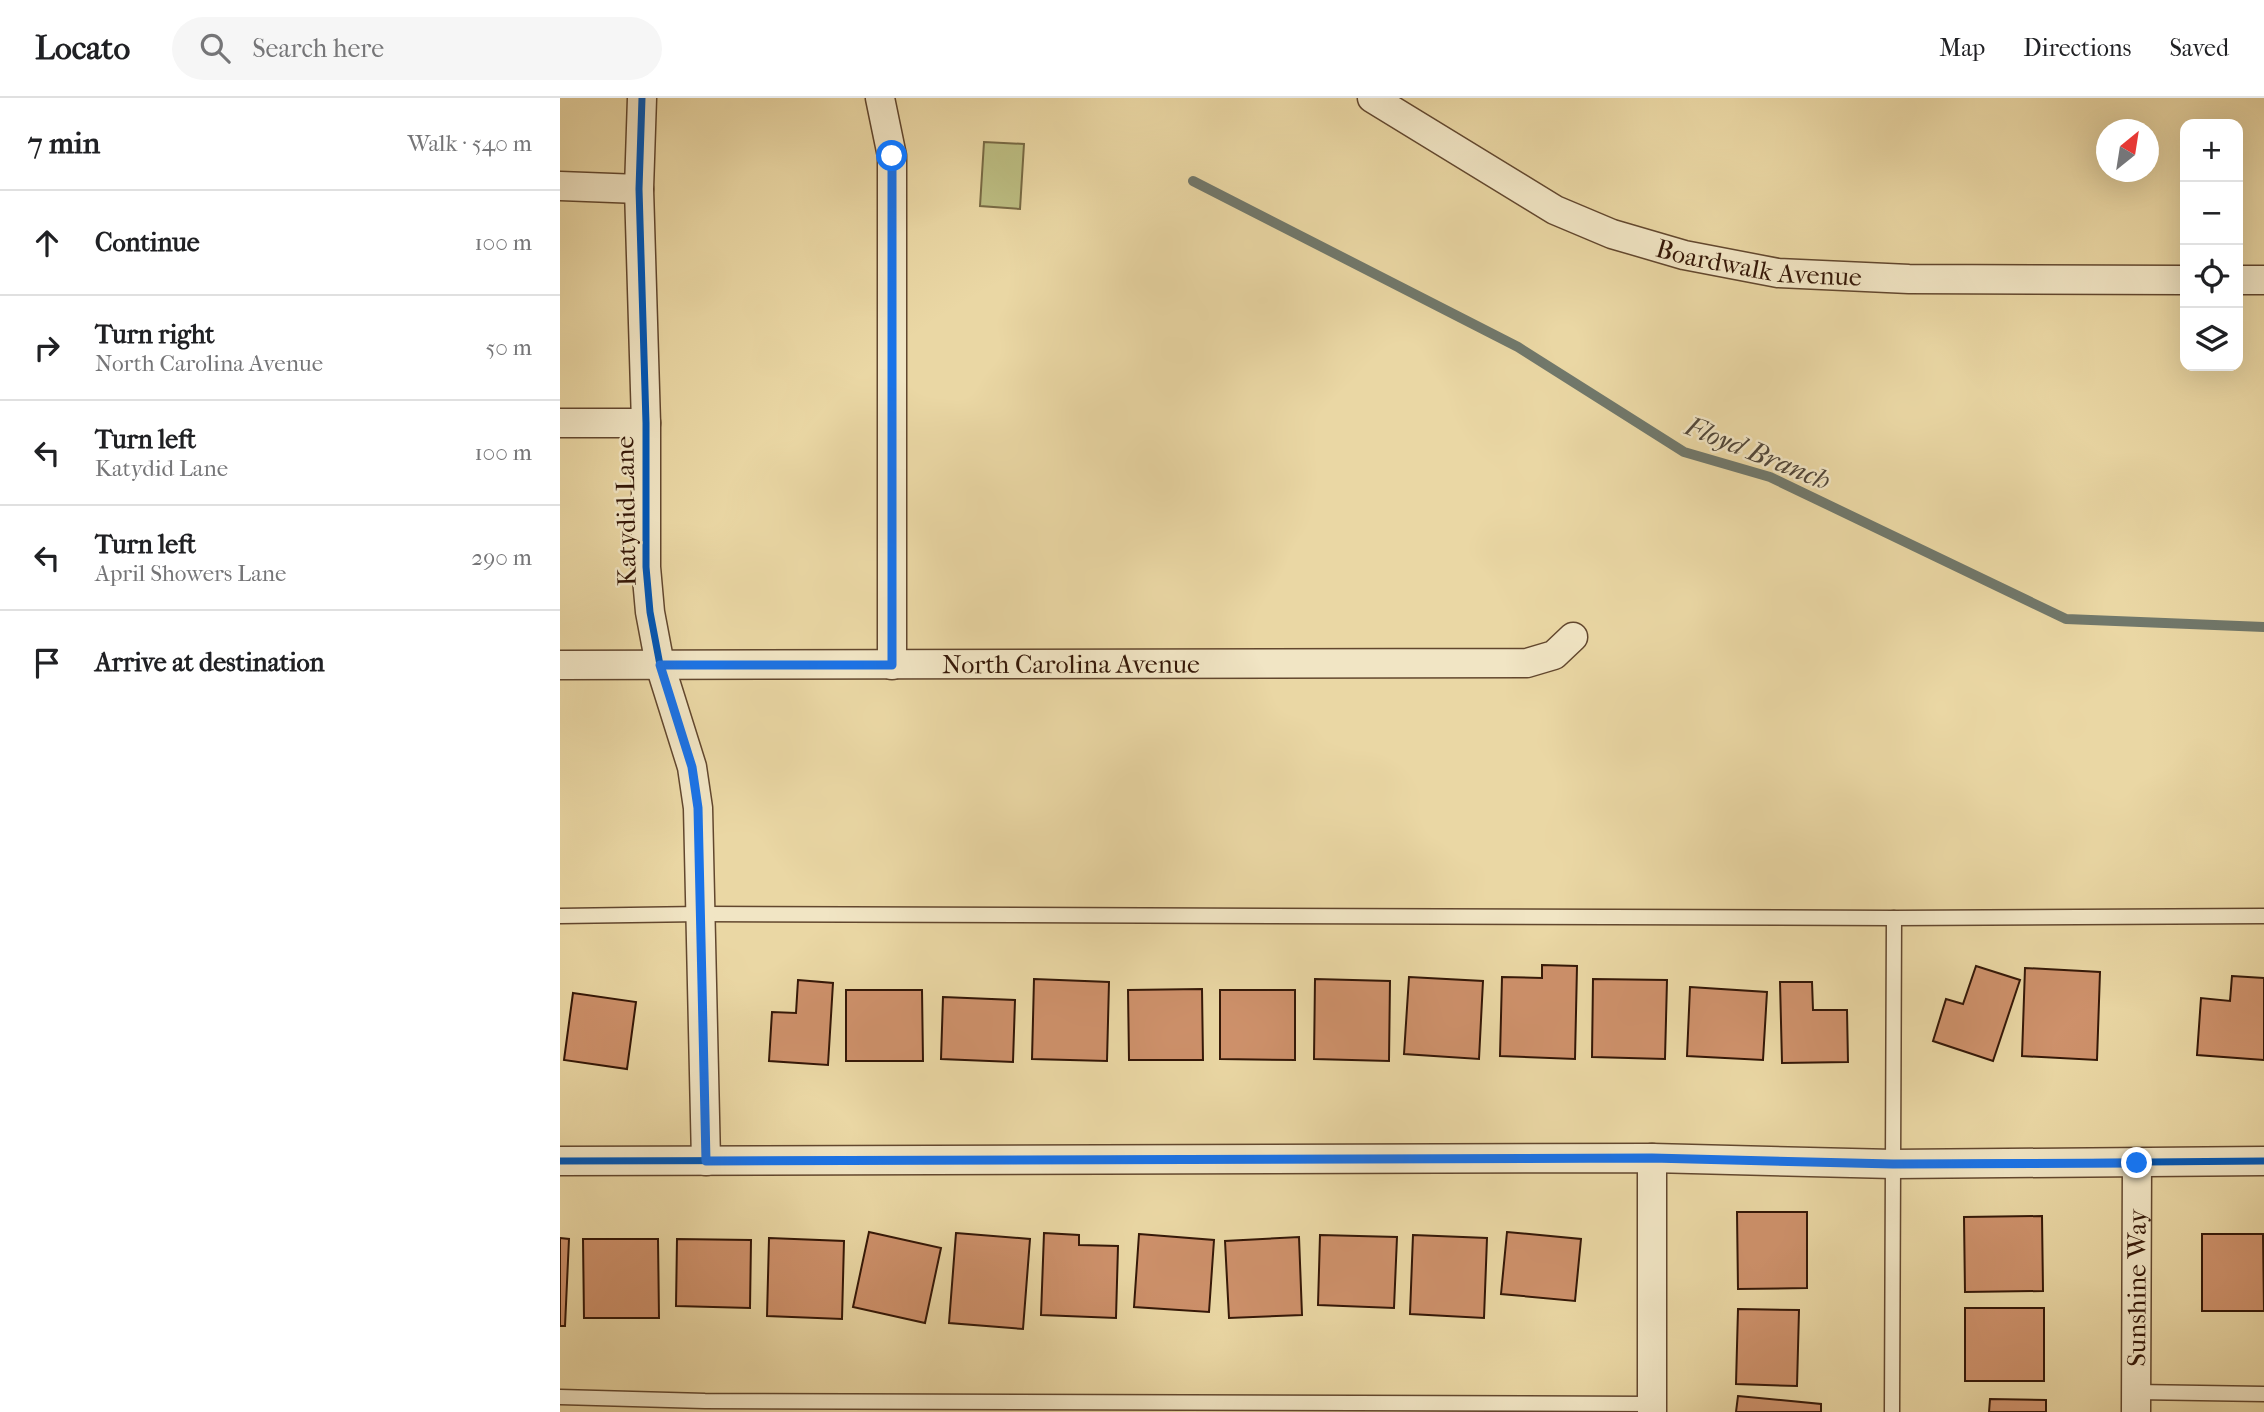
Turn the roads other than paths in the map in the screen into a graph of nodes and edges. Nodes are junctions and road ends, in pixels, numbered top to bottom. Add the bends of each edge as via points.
1 (642, 98) edge
2 (880, 98) edge
3 (1372, 98) edge
4 (560, 186) edge
5 (639, 189) junction
6 (2180, 280) edge
7 (2243, 280) edge
8 (2264, 280) edge
9 (560, 423) edge
10 (646, 423) junction
11 (1573, 637) dead end
12 (560, 665) edge
13 (660, 665) junction
14 (892, 665) junction
15 (701, 914) junction
16 (560, 916) edge
17 (2264, 916) edge
18 (1894, 918) junction
19 (1652, 1158) junction
20 (560, 1161) edge
21 (706, 1161) junction
22 (2264, 1161) edge
23 (2137, 1163) junction
24 (1893, 1164) junction
25 (2264, 1394) edge
26 (560, 1398) edge
27 (2136, 1402) edge
28 (1652, 1408) edge
29 (1892, 1412) edge

1 - 5 street, Katydid Lane
2 - 14 street via 892,156
3 - 6 street, Boardwalk Avenue via 1555,210 1612,234 1684,255 1778,273 1909,279
4 - 5 street
5 - 10 street, Katydid Lane
7 - 8 street
9 - 10 street
10 - 13 street, Katydid Lane via 646,567
11 - 14 street, North Carolina Avenue via 1554,655 1527,663
12 - 13 street, North Carolina Avenue
13 - 14 street, North Carolina Avenue
13 - 15 street, Katydid Lane via 692,767
15 - 16 lane
15 - 18 lane
15 - 21 street, Katydid Lane
17 - 18 lane
18 - 24 lane
19 - 21 street
19 - 24 street
19 - 28 street
20 - 21 street
22 - 23 street
23 - 24 street
23 - 27 street, Sunshine Way
24 - 29 lane
25 - 27 lane
26 - 28 lane

